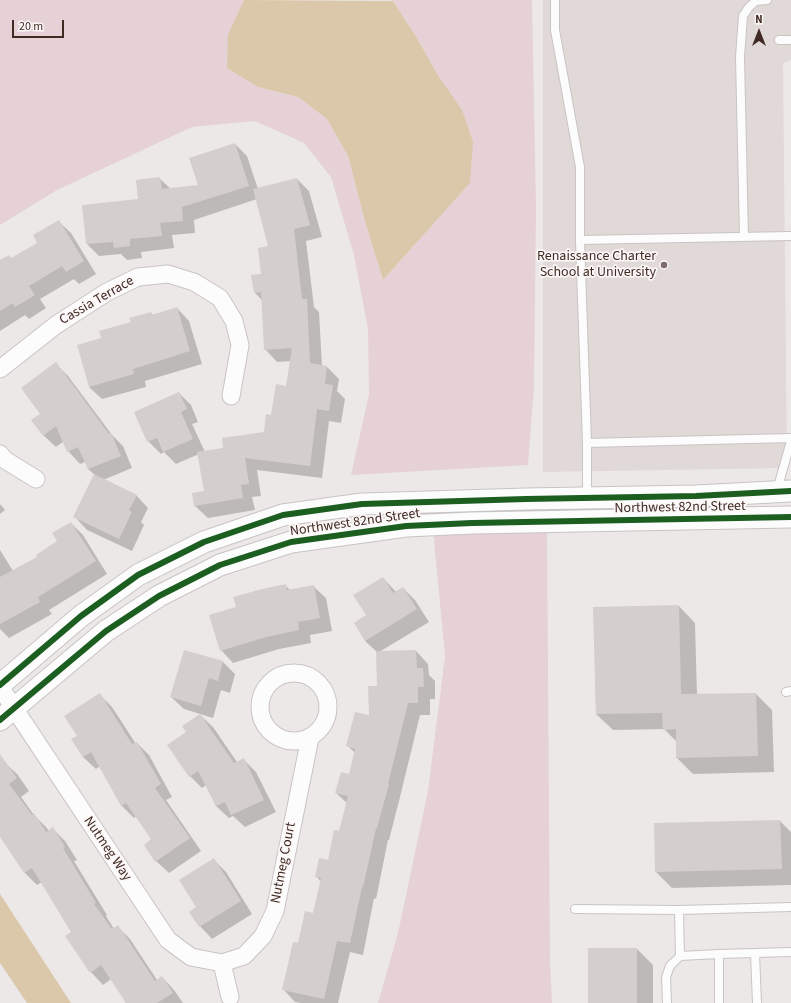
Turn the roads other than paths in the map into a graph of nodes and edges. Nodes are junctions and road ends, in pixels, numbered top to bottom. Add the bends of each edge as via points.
1 (554, 0) edge
2 (767, 0) edge
3 (780, 40) dead end
4 (791, 40) edge
5 (791, 236) edge
6 (744, 237) junction
7 (580, 240) junction
8 (0, 369) edge
9 (232, 396) dead end
10 (791, 439) edge
11 (587, 443) junction
12 (0, 454) edge
13 (36, 479) dead end
14 (784, 491) edge
15 (587, 499) junction
16 (791, 517) edge
17 (0, 686) edge
18 (7, 714) edge
19 (310, 738) junction
20 (791, 907) edge
21 (575, 909) dead end
22 (679, 910) junction
23 (791, 952) edge
24 (755, 953) junction
25 (719, 954) junction
26 (680, 956) junction
27 (222, 963) junction
28 (230, 997) dead end
29 (667, 1003) edge
30 (719, 1003) edge
31 (757, 1003) edge

1 - 7 lane via 555,30 580,167
2 - 6 lane via 748,7 743,16 740,57
3 - 4 lane
5 - 6 lane
6 - 7 lane
7 - 11 lane
8 - 9 street, Cassia Terrace via 56,325 107,292 138,277 168,274 194,282 220,298 234,321 240,344
10 - 11 lane
10 - 14 lane
11 - 15 lane
12 - 13 street via 5,460
14 - 15 street, Northwest 82nd Street
15 - 17 street, Northwest 82nd Street via 362,504 284,515 204,542 138,575 81,616
16 - 18 street, Northwest 82nd Street via 406,526 291,542 220,565 159,596 106,631
17 - 18 street
18 - 27 street, Nutmeg Way via 168,940 191,957
19 - 19 street via 319,732 325,722 328,712 325,691 318,682 304,674 287,673 276,677 261,695 259,707 267,729 275,737 287,741 298,742
19 - 27 street, Nutmeg Court via 275,911 264,936 244,956
20 - 22 lane
21 - 22 lane
22 - 26 lane
23 - 24 lane
24 - 25 lane
24 - 31 lane
25 - 26 lane
25 - 30 lane
26 - 29 lane via 670,966 666,977
27 - 28 street

